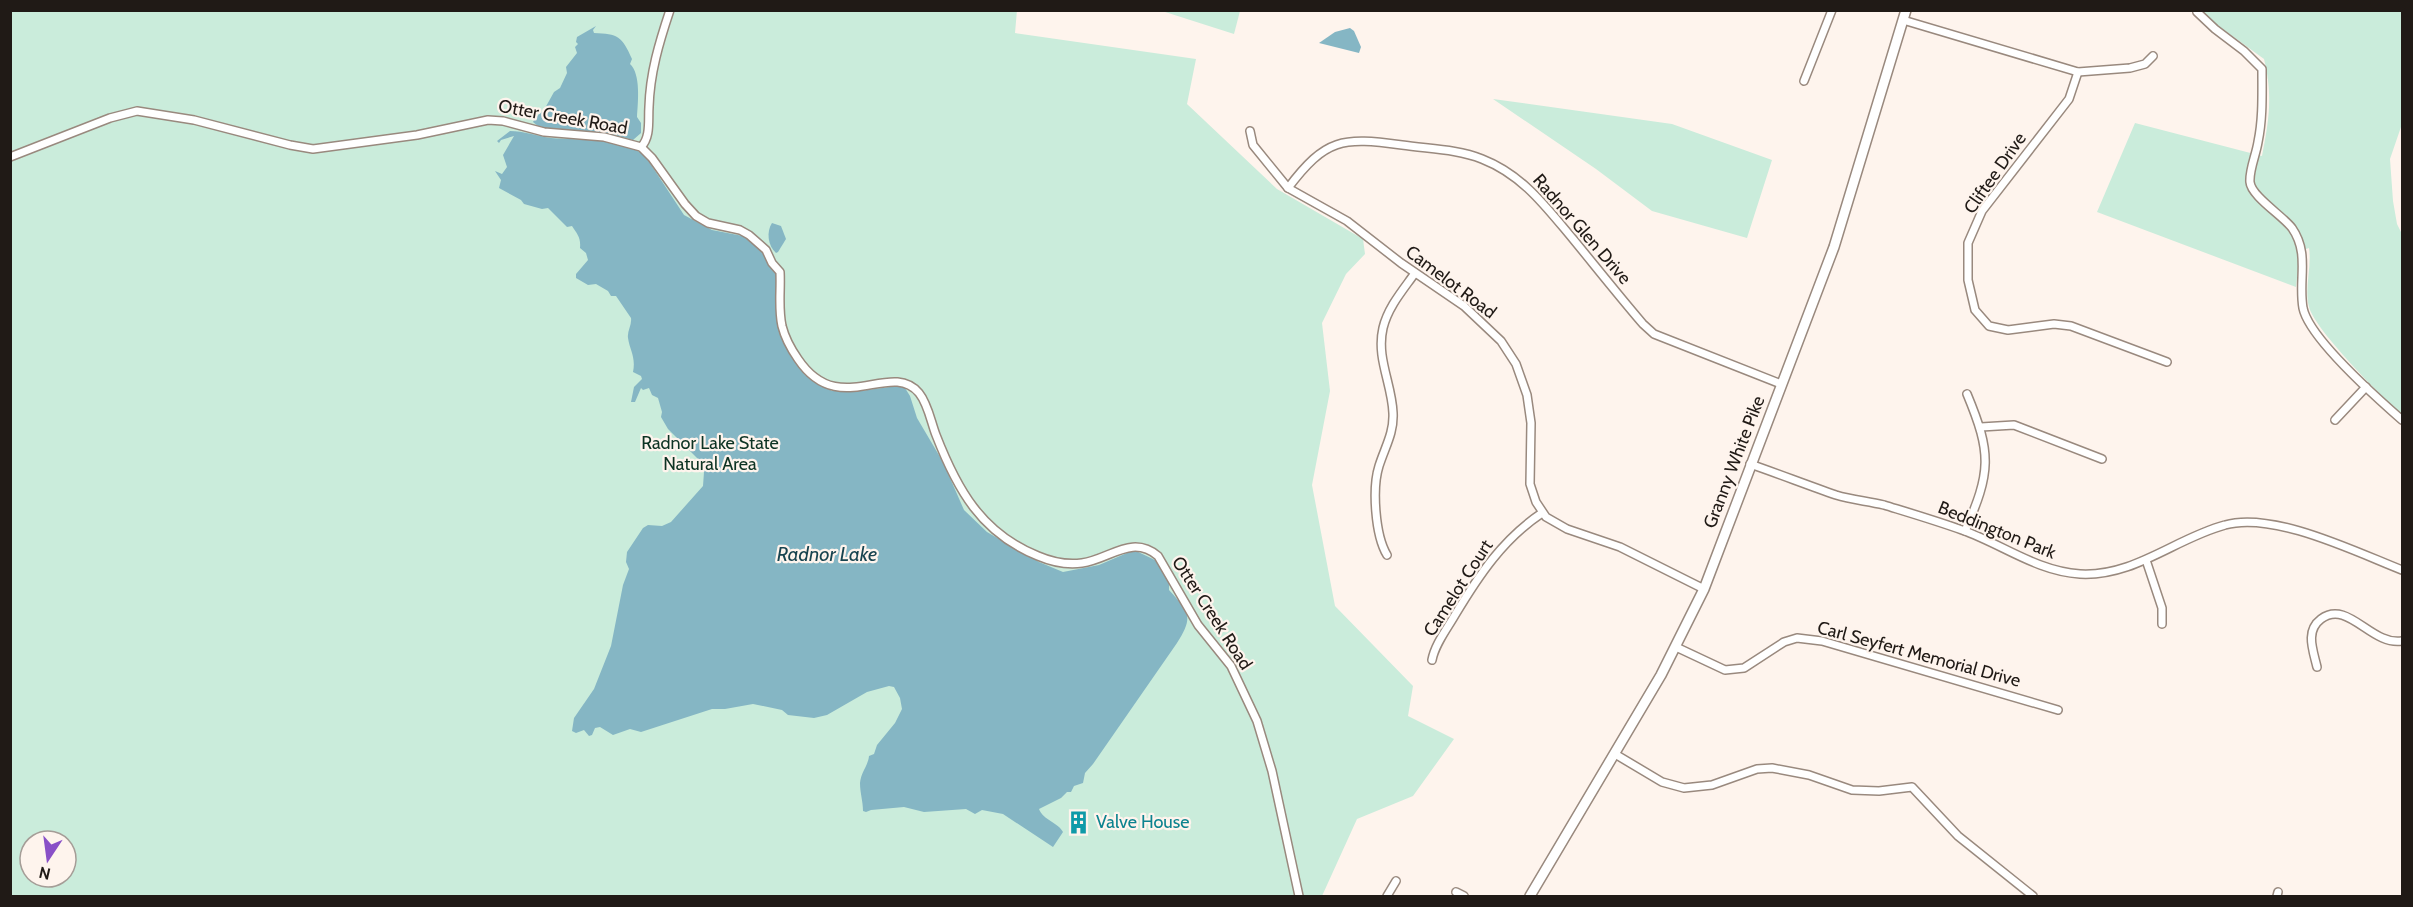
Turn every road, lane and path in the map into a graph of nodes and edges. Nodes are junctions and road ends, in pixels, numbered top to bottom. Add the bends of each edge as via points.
1 (670, 10) edge
2 (1832, 10) edge
3 (2197, 12) dead end
4 (1905, 15) edge
5 (2153, 56) dead end
6 (2078, 72) junction
7 (1804, 81) dead end
8 (1250, 131) dead end
9 (641, 147) junction
10 (10, 157) edge
11 (1288, 188) junction
12 (1415, 273) junction
13 (2167, 362) dead end
14 (1781, 384) junction
15 (2366, 387) junction
16 (1967, 394) dead end
17 (2335, 420) dead end
18 (2403, 420) edge
19 (1981, 427) junction
20 (2102, 459) dead end
21 (1750, 464) junction
22 (1542, 513) junction
23 (1965, 531) junction
24 (1388, 555) dead end
25 (2146, 560) junction
26 (2403, 570) edge
27 (1704, 589) junction
28 (2162, 624) dead end
29 (2403, 641) edge
30 (1676, 647) junction
31 (1432, 660) dead end
32 (2317, 667) dead end
33 (2058, 710) dead end
34 (1615, 754) junction
35 (1396, 881) dead end
36 (1456, 892) dead end
37 (1299, 897) edge
38 (1387, 897) edge
39 (1464, 897) edge
40 (1530, 897) edge
41 (2033, 897) edge

1 - 9 street via 656,51 649,94 648,138
2 - 7 street
3 - 15 street via 2262,69 2263,106 2251,189 2292,228 2304,250 2304,310 2320,338
4 - 6 street
4 - 14 main road, Granny White Pike via 1848,207
5 - 6 street via 2145,64 2130,68
6 - 13 street, Cliftee Drive via 2064,106 1977,222 1968,243 1968,280 1975,310 1989,326 2008,330 2054,324 2071,326
8 - 11 street, Camelot Road via 1253,145
9 - 10 street, Otter Creek Road via 604,137 544,132 493,119 417,135 314,149 140,111 110,118
9 - 37 street, Otter Creek Road via 700,219 744,232 766,249 780,272 779,309 784,333 807,371 836,387 857,388 896,381 920,394 963,492 994,531 1036,555 1069,564 1085,563 1132,546 1158,556 1198,625 1231,666 1257,721
11 - 12 street, Camelot Road via 1344,219
11 - 14 street, Radnor Glen Drive via 1318,154 1350,141 1418,147 1482,159 1512,174 1532,191 1654,334
12 - 22 street, Camelot Road via 1492,330 1516,364 1530,410 1530,484
12 - 24 street via 1389,310 1381,337 1393,416 1392,434 1379,467 1376,489 1380,536
14 - 21 main road, Granny White Pike
15 - 17 street
15 - 18 street
16 - 19 street
19 - 20 street via 2014,425
19 - 23 street via 1986,472
21 - 23 street, Beddington Park via 1837,495
21 - 27 main road, Granny White Pike
22 - 27 street via 1561,526 1612,543
22 - 31 street, Camelot Court via 1489,561 1449,624
23 - 25 street, Beddington Park via 2027,561 2058,571 2099,573
25 - 26 street, Beddington Park via 2225,525 2255,521 2284,526
25 - 28 street via 2162,608
27 - 30 main road, Granny White Pike
29 - 32 street via 2386,641 2348,616 2334,613 2312,628
30 - 33 street, Carl Seyfert Memorial Drive via 1725,670 1744,668 1797,638 1822,641
30 - 34 main road, Granny White Pike
34 - 40 main road, Granny White Pike
34 - 41 street via 1662,782 1684,788 1712,785 1757,769 1772,768 1809,775 1852,790 1912,787 1958,836
35 - 38 street
36 - 39 street

